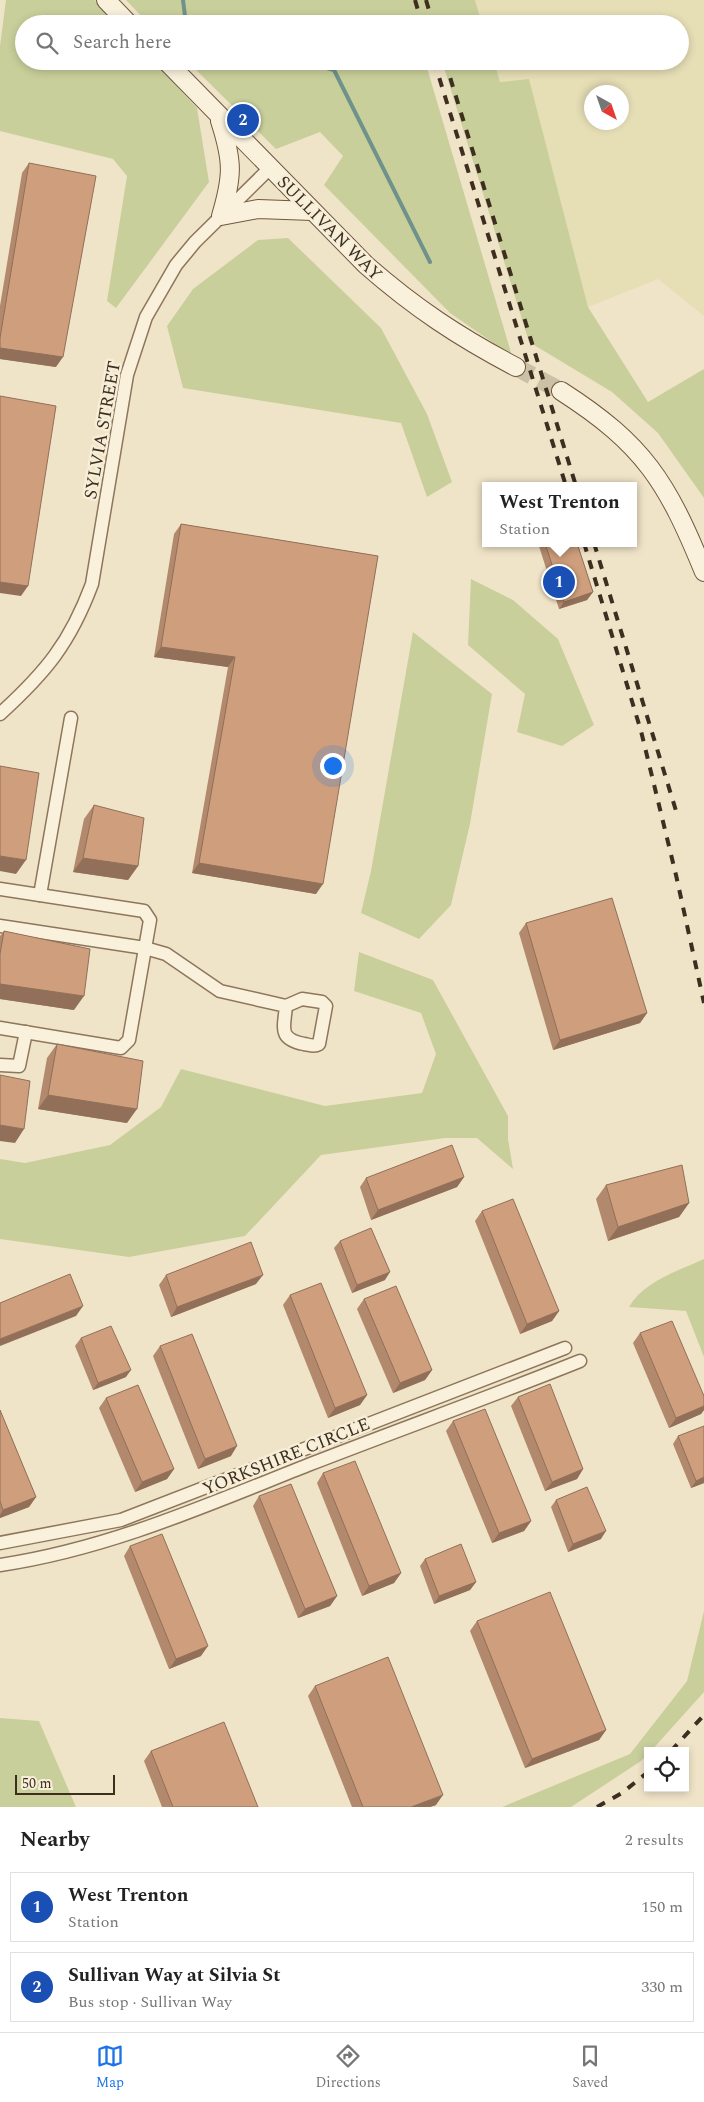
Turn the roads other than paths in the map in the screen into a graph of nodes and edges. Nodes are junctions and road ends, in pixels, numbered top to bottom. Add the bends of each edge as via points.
1 (106, 0) edge
2 (120, 15) edge
3 (175, 70) edge
4 (219, 116) junction
5 (270, 168) junction
6 (312, 210) junction
7 (221, 216) junction
8 (516, 367) tunnel mouth
9 (561, 392) tunnel mouth
10 (704, 572) edge
11 (0, 714) edge
12 (71, 718) dead end
13 (0, 888) edge
14 (40, 895) junction
15 (0, 926) edge
16 (145, 948) junction
17 (286, 1006) dead end
18 (0, 1028) edge
19 (26, 1032) junction
20 (0, 1065) edge
21 (565, 1348) dead end
22 (580, 1361) dead end
23 (0, 1543) edge
24 (0, 1565) edge

1 - 2 main road
3 - 4 main road, SULLIVAN WAY
4 - 5 main road, SULLIVAN WAY
4 - 7 main road via 231,156 230,180
5 - 6 main road, SULLIVAN WAY
5 - 7 street, SYLVIA STREET
6 - 7 main road via 258,209
6 - 8 main road, SULLIVAN WAY via 401,296 461,338
7 - 11 street, SYLVIA STREET via 176,266 146,317 135,345 127,375 98,555 92,584 80,615 51,662 33,684
9 - 10 main road via 604,420 649,465 680,515
12 - 14 street
13 - 14 street
14 - 16 street via 144,911 150,920
15 - 16 street
16 - 17 street via 166,954 220,992
16 - 19 street via 126,1045 121,1048
18 - 19 street
19 - 20 street via 19,1066
21 - 23 street, YORKSHIRE CIRCLE via 121,1520
22 - 24 street, YORKSHIRE CIRCLE via 181,1516 113,1539

